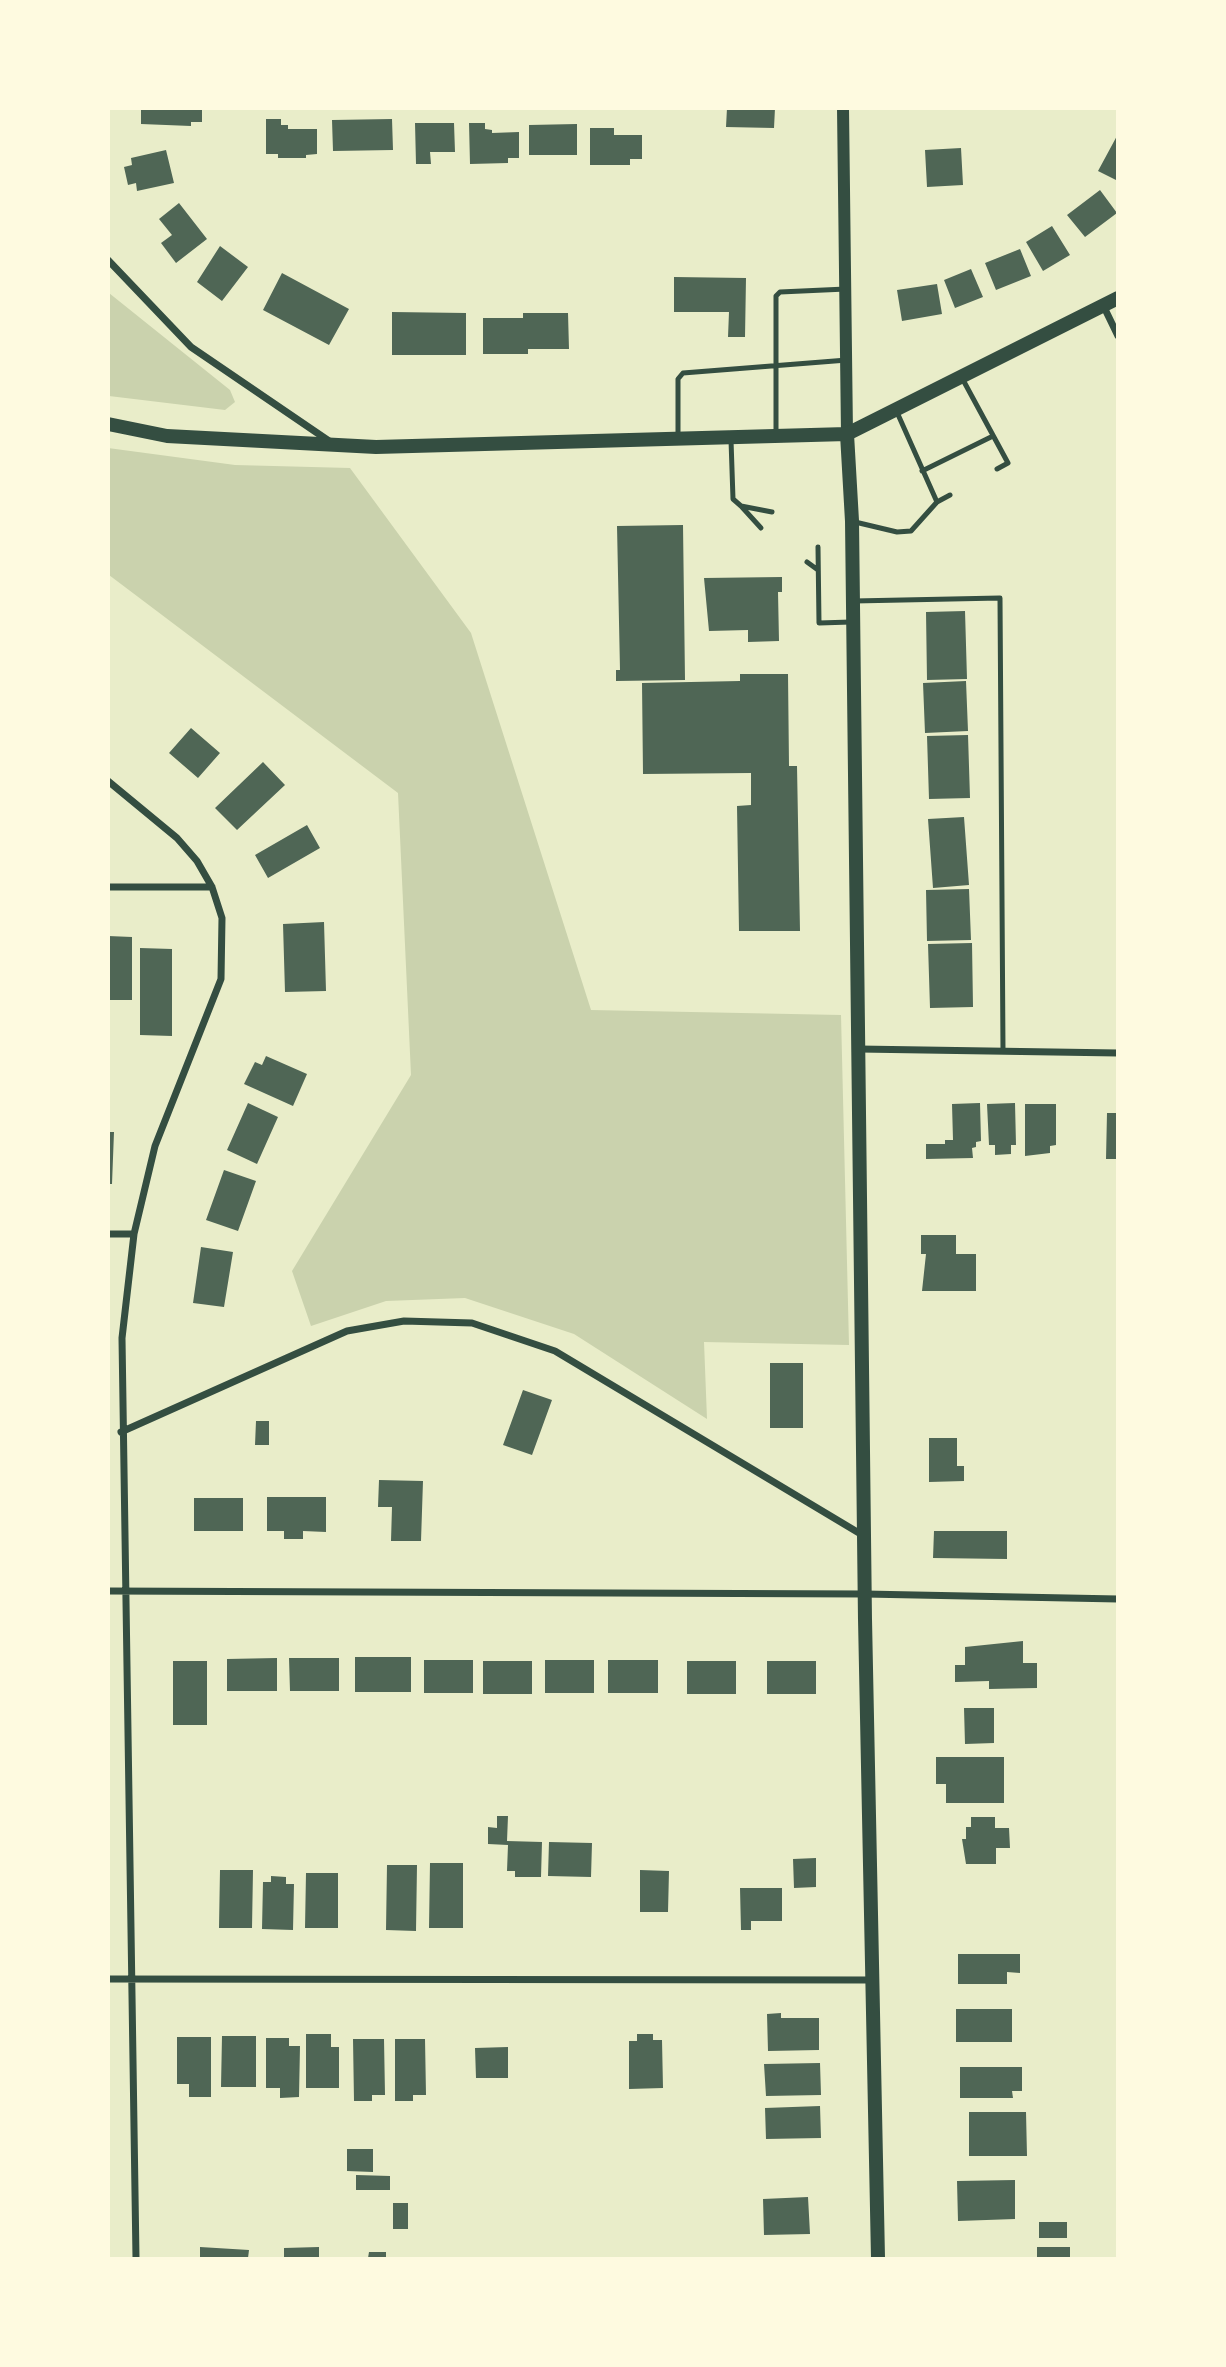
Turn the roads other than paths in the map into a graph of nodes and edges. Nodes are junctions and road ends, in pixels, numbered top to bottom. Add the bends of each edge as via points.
1 (843, 108) edge
2 (108, 260) edge
3 (846, 289) junction
4 (1118, 298) edge
5 (1104, 305) junction
6 (1118, 336) edge
7 (847, 360) junction
8 (776, 366) junction
9 (961, 377) junction
10 (896, 410) junction
11 (108, 424) edge
12 (848, 434) junction
13 (776, 436) junction
14 (993, 436) junction
15 (731, 438) junction
16 (678, 440) junction
17 (335, 446) junction
18 (997, 469) dead end
19 (922, 471) junction
20 (950, 495) dead end
21 (937, 502) junction
22 (741, 506) junction
23 (772, 512) dead end
24 (852, 521) junction
25 (761, 528) dead end
26 (818, 547) dead end
27 (807, 562) dead end
28 (818, 570) junction
29 (850, 601) junction
30 (851, 622) junction
31 (108, 781) edge
32 (108, 887) edge
33 (212, 887) junction
34 (859, 1049) junction
35 (1003, 1051) junction
36 (1118, 1053) edge
37 (108, 1234) edge
38 (134, 1234) junction
39 (121, 1432) junction
40 (865, 1537) junction
41 (108, 1591) edge
42 (127, 1591) junction
43 (865, 1594) junction
44 (1118, 1599) edge
45 (108, 1979) edge
46 (133, 1979) junction
47 (871, 1980) junction
48 (136, 2259) edge
49 (878, 2259) edge

1 - 3 street
2 - 17 street via 191,347
3 - 7 street
3 - 8 lane via 780,292 776,296
4 - 5 main road
5 - 6 street
5 - 9 main road
7 - 8 lane
7 - 12 street
8 - 13 lane
8 - 16 lane via 683,373 678,379
9 - 10 main road
9 - 14 lane
10 - 12 main road
10 - 19 lane
11 - 17 main road via 167,436
12 - 13 main road
12 - 24 main road
13 - 15 main road
14 - 18 lane via 1008,463
14 - 19 lane
15 - 16 main road
15 - 22 lane via 733,499
16 - 17 main road
19 - 21 lane
20 - 21 lane
21 - 24 lane via 911,531
22 - 23 lane
22 - 25 lane
24 - 29 main road
26 - 28 lane
27 - 28 lane
28 - 30 lane via 819,623
29 - 30 main road
29 - 35 lane via 1000,598
30 - 34 main road
31 - 33 street via 177,838
32 - 33 street
33 - 38 street via 222,918 221,979 155,1146
34 - 35 street
34 - 40 main road
35 - 36 street
37 - 38 street
38 - 39 street via 122,1338
39 - 40 street via 347,1331 404,1321 472,1324 555,1351
39 - 42 street
40 - 43 main road
41 - 42 street
42 - 43 street
42 - 46 street
43 - 44 street
43 - 47 main road
45 - 46 street
46 - 47 street
46 - 48 street
47 - 49 main road

